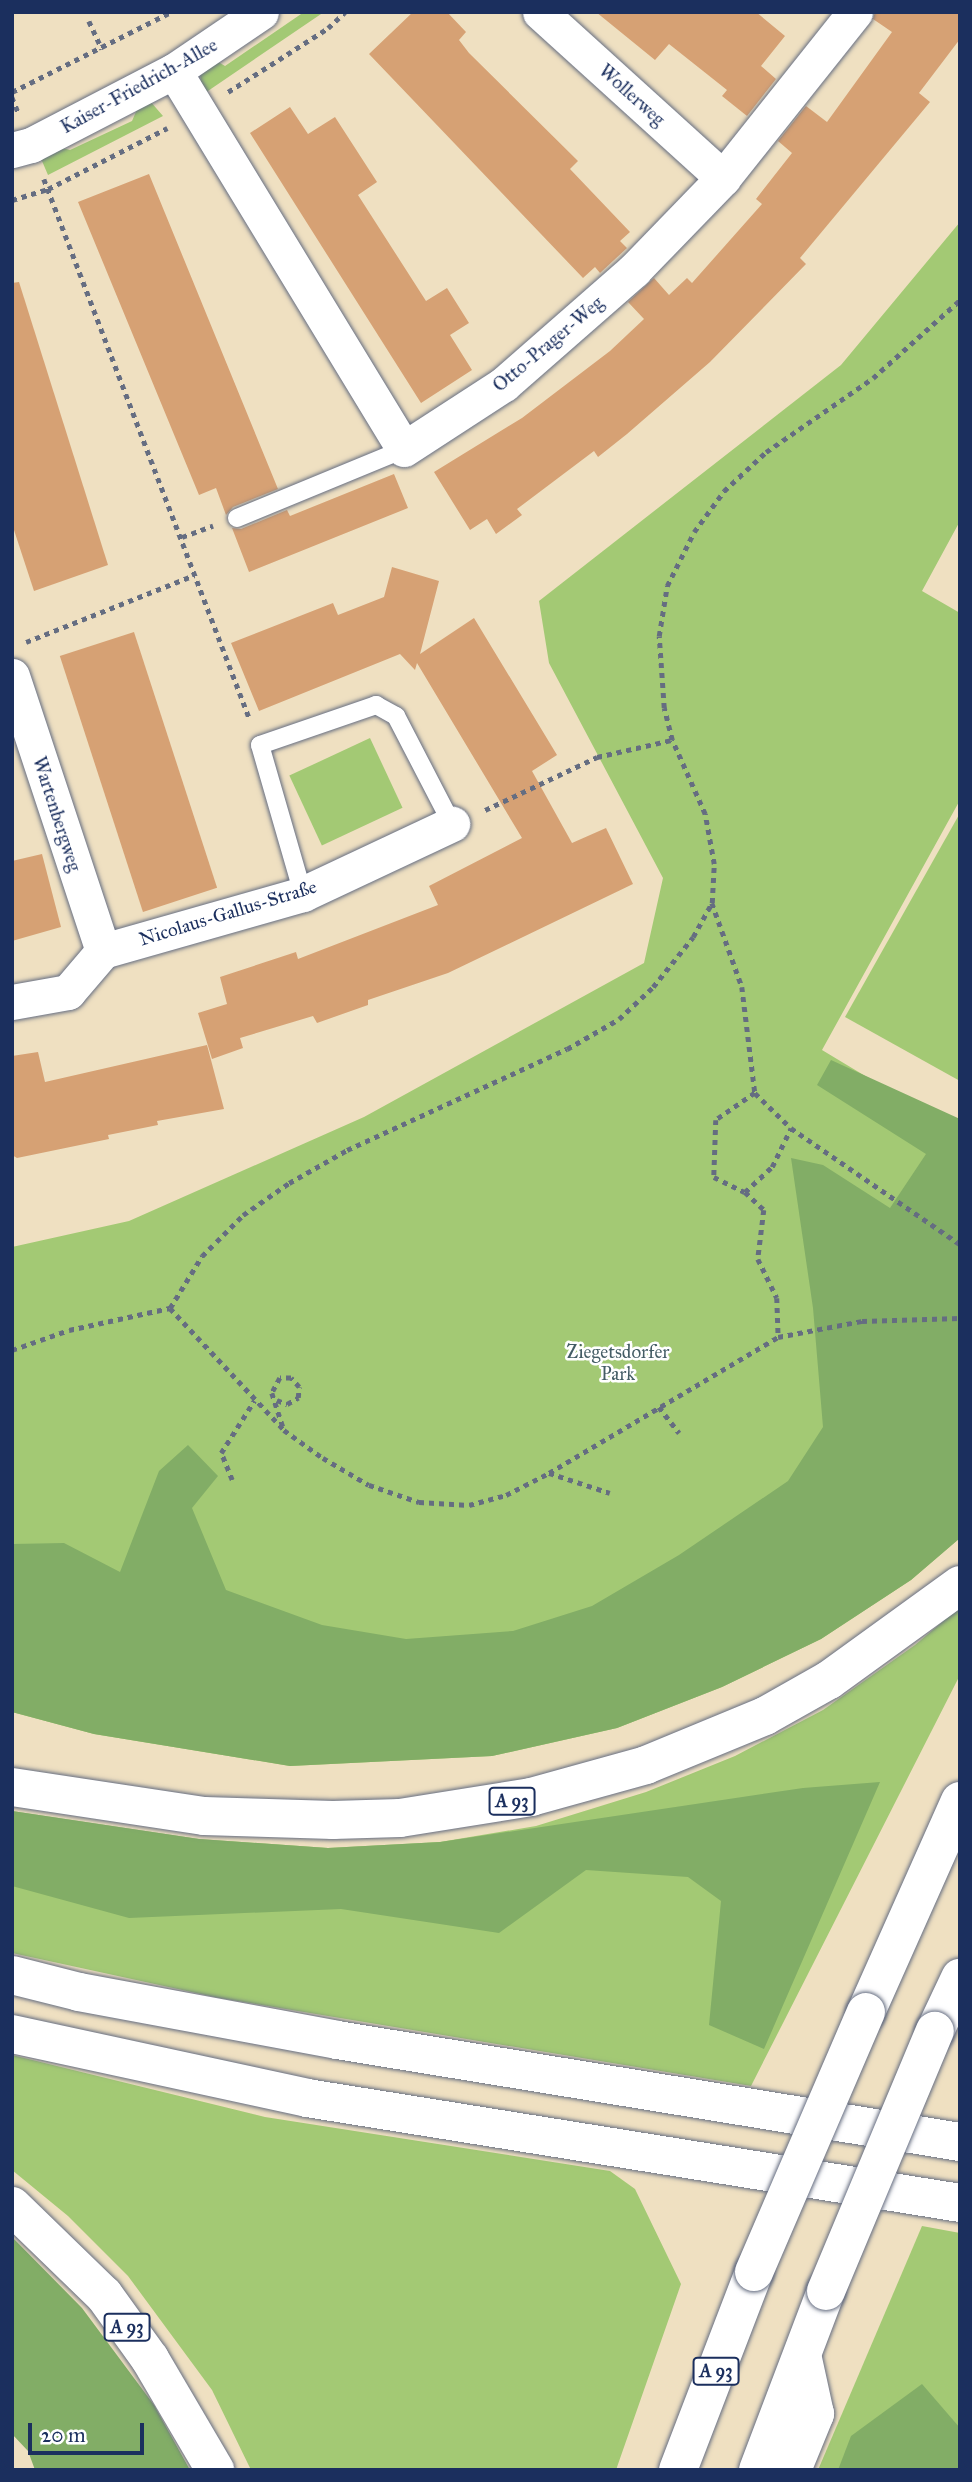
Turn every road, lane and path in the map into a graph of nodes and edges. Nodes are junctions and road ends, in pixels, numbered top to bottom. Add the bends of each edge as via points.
1 (170, 12) edge
2 (261, 12) edge
3 (540, 12) edge
4 (855, 12) edge
5 (89, 21) dead end
6 (102, 49) junction
7 (174, 71) junction
8 (12, 92) edge
9 (22, 147) edge
10 (723, 178) junction
11 (960, 300) edge
12 (404, 449) junction
13 (237, 518) dead end
14 (194, 575) junction
15 (12, 648) edge
16 (12, 676) edge
17 (672, 740) junction
18 (260, 745) junction
19 (452, 824) junction
20 (303, 894) junction
21 (712, 903) junction
22 (103, 951) junction
23 (12, 1002) edge
24 (755, 1093) junction
25 (792, 1128) junction
26 (746, 1192) junction
27 (960, 1244) edge
28 (785, 1297) dead end
29 (777, 1298) junction
30 (170, 1308) junction
31 (960, 1318) edge
32 (778, 1336) junction
33 (12, 1350) edge
34 (277, 1400) junction
35 (254, 1401) junction
36 (659, 1407) junction
37 (284, 1430) junction
38 (679, 1433) dead end
39 (549, 1473) junction
40 (232, 1480) dead end
41 (610, 1493) dead end
42 (960, 1585) edge
43 (12, 1787) edge
44 (960, 1801) edge
45 (12, 1975) edge
46 (960, 1978) edge
47 (12, 2034) edge
48 (960, 2142) edge
49 (960, 2203) edge
50 (12, 2206) edge
51 (803, 2359) junction
52 (215, 2470) edge
53 (678, 2470) edge
54 (758, 2470) edge
55 (792, 2470) edge

1 - 6 path
2 - 7 street, Kaiser-Friedrich-Allee
3 - 10 street, Wollerweg
4 - 10 street, Otto-Prager-Weg via 804,82
5 - 6 path
6 - 8 path
7 - 9 street, Kaiser-Friedrich-Allee
7 - 12 street
9 - 14 path
10 - 12 street, Otto-Prager-Weg via 634,270 504,384
11 - 17 path via 873,378 766,452 724,491 694,532 667,586 659,636 664,708
12 - 13 lane
14 - 15 path
14 - 18 path
16 - 22 street, Wartenbergweg
17 - 19 path via 597,757
17 - 21 path via 705,814 713,864
18 - 19 lane via 376,705 396,716
18 - 20 lane
19 - 20 street, Nicolaus-Gallus-Straße
20 - 22 street, Nicolaus-Gallus-Straße
21 - 24 path via 742,987
21 - 30 path via 693,937 653,987 619,1019 567,1049 347,1150 289,1183 243,1215 202,1256
22 - 23 street via 68,992
24 - 25 path
24 - 26 path via 716,1120 712,1138 715,1177
25 - 26 path via 772,1167
25 - 27 path
26 - 29 path via 764,1210 758,1259
28 - 29 path
29 - 32 path
30 - 33 path via 69,1330
30 - 35 path
31 - 32 path via 862,1321
32 - 36 path
34 - 34 path via 287,1404 298,1398 299,1387 291,1378 274,1383
34 - 37 path
35 - 37 path
35 - 40 path via 221,1452
36 - 38 path
36 - 39 path
37 - 39 path via 369,1485 419,1502 469,1505 506,1495
39 - 41 path
42 - 43 highway, A 93 via 829,1680 765,1716 646,1765 531,1797 400,1818 333,1820 204,1816
44 - 53 highway, A 93, bridge via 754,2272
45 - 48 highway via 79,1993 337,2040
46 - 51 highway, bridge via 826,2291
47 - 49 highway via 307,2098
50 - 52 highway, A 93 via 104,2295 150,2359
51 - 54 highway
51 - 55 highway via 815,2414

